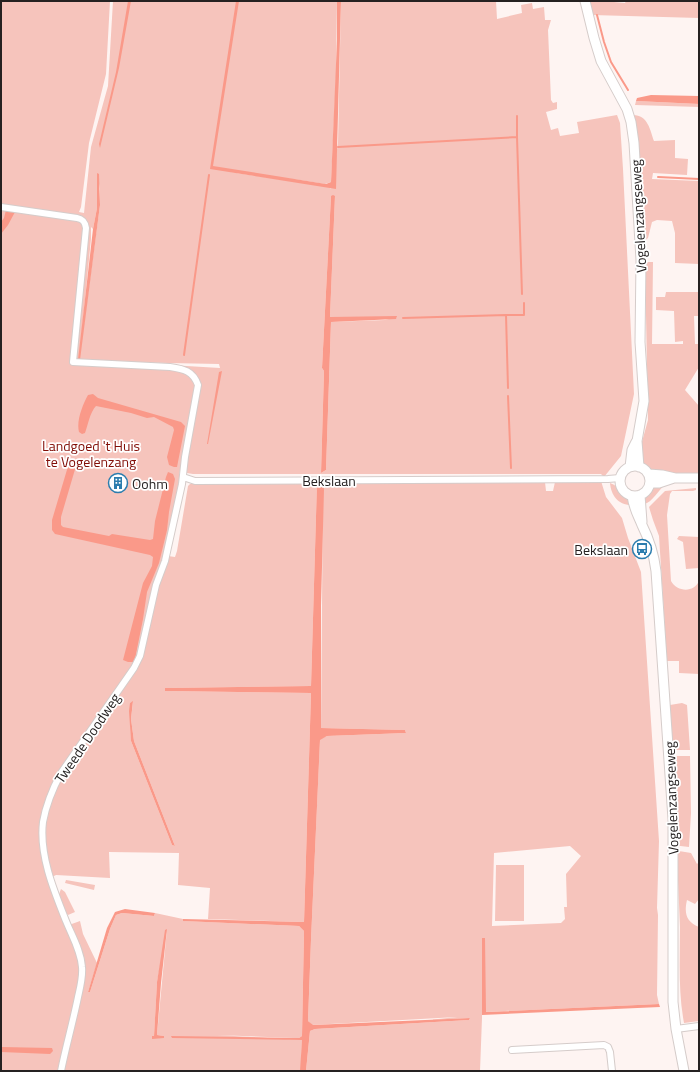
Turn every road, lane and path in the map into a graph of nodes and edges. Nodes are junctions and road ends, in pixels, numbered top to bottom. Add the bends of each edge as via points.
1 (584, 1) edge
2 (1, 207) edge
3 (634, 467) junction
4 (182, 477) junction
5 (620, 478) junction
6 (699, 478) edge
7 (649, 479) junction
8 (636, 496) junction
9 (699, 1026) edge
10 (676, 1029) junction
11 (512, 1050) dead end
12 (61, 1071) edge
13 (612, 1071) edge
14 (684, 1071) edge

1 - 3 main road, Vogelenzangseweg via 601,61 627,109 634,143 641,260 640,342 644,401 637,441 632,450
2 - 4 street, Tweede Doodweg via 81,219 85,223 73,362 170,367 182,369 196,378 198,385
3 - 5 main road via 625,470
3 - 7 main road via 646,470
4 - 5 street, Bekslaan via 195,481
4 - 12 street, Tweede Doodweg via 165,561 156,585 140,656 61,773 44,821 42,837 46,862 82,968 76,1008
5 - 8 main road via 626,493
6 - 7 main road via 675,478 659,483
7 - 8 main road via 646,492
8 - 10 main road, Vogelenzangseweg via 634,510 654,556 656,571 672,791 672,987
9 - 10 street
10 - 14 main road, Vogelenzangseweg
11 - 13 street via 604,1045 610,1052

